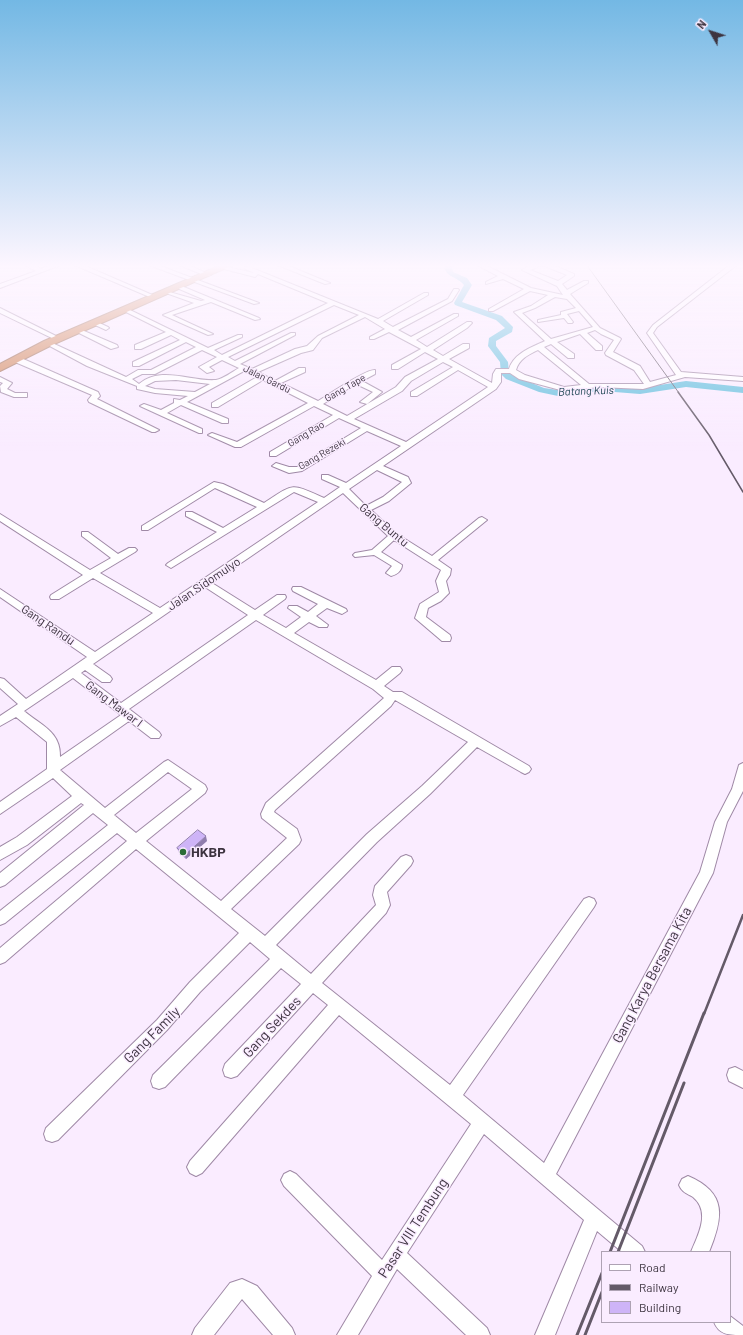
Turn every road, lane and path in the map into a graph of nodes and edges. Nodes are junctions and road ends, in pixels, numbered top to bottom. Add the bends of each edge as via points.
1 (34, 326) edge
2 (87, 326) edge
3 (102, 326) edge
4 (160, 326) edge
5 (168, 326) edge
6 (192, 326) edge
7 (285, 326) edge
8 (341, 326) edge
9 (385, 326) edge
10 (398, 326) edge
11 (436, 326) edge
12 (466, 326) edge
13 (533, 326) edge
14 (655, 326) edge
15 (106, 328) dead end
16 (164, 328) junction
17 (596, 328) joint
18 (77, 330) junction
19 (391, 330) junction
20 (172, 332) junction
21 (581, 332) junction
22 (210, 334) dead end
23 (293, 334) dead end
24 (240, 336) dead end
25 (58, 338) junction
26 (372, 338) dead end
27 (187, 339) junction
28 (410, 341) junction
29 (550, 341) junction
30 (48, 343) junction
31 (466, 346) dead end
32 (538, 346) junction
33 (114, 347) dead end
34 (138, 347) dead end
35 (205, 348) junction
36 (599, 348) dead end
37 (426, 349) junction
38 (571, 356) dead end
39 (223, 357) junction
40 (443, 358) junction
41 (18, 360) junction
42 (236, 363) junction
43 (136, 364) dead end
44 (395, 367) dead end
45 (458, 367) junction
46 (0, 368) edge
47 (249, 370) junction
48 (302, 370) dead end
49 (210, 371) dead end
50 (510, 371) junction
51 (372, 372) dead end
52 (683, 375) junction
53 (263, 377) junction
54 (0, 379) edge
55 (126, 379) junction
56 (743, 379) edge
57 (356, 381) junction
58 (218, 382) junction
59 (276, 383) junction
60 (136, 384) dead end
61 (586, 385) junction
62 (649, 386) junction
63 (493, 388) junction
64 (155, 390) junction
65 (197, 394) junction
66 (414, 394) dead end
67 (24, 395) dead end
68 (181, 403) junction
69 (316, 403) junction
70 (215, 405) dead end
71 (144, 406) dead end
72 (368, 407) junction
73 (161, 413) junction
74 (339, 414) junction
75 (347, 418) junction
76 (225, 421) dead end
77 (366, 428) junction
78 (155, 430) dead end
79 (199, 431) dead end
80 (212, 435) dead end
81 (408, 446) junction
82 (273, 454) dead end
83 (276, 466) dead end
84 (378, 467) junction
85 (325, 477) dead end
86 (346, 489) junction
87 (326, 502) junction
88 (263, 506) junction
89 (365, 510) junction
90 (189, 514) dead end
91 (0, 517) edge
92 (482, 520) dead end
93 (145, 528) dead end
94 (224, 532) junction
95 (86, 534) dead end
96 (394, 536) junction
97 (132, 550) dead end
98 (375, 552) junction
99 (358, 555) dead end
100 (119, 559) junction
101 (432, 560) junction
102 (171, 565) dead end
103 (391, 573) dead end
104 (92, 574) junction
105 (206, 583) junction
106 (297, 589) dead end
107 (0, 592) edge
108 (55, 597) dead end
109 (282, 597) dead end
110 (326, 603) junction
111 (293, 608) dead end
112 (342, 611) dead end
113 (161, 613) junction
114 (256, 615) junction
115 (307, 617) junction
116 (323, 625) dead end
117 (287, 633) junction
118 (446, 638) dead end
119 (96, 658) junction
120 (86, 665) junction
121 (396, 670) dead end
122 (74, 673) junction
123 (106, 679) dead end
124 (0, 682) edge
125 (377, 686) junction
126 (390, 697) junction
127 (21, 708) junction
128 (125, 712) junction
129 (0, 722) edge
130 (155, 735) dead end
131 (476, 741) junction
132 (743, 768) edge
133 (53, 770) junction
134 (525, 770) dead end
135 (87, 801) junction
136 (0, 809) edge
137 (105, 815) junction
138 (117, 825) junction
139 (136, 841) junction
140 (0, 854) edge
141 (406, 861) dead end
142 (0, 881) edge
143 (589, 903) dead end
144 (221, 910) junction
145 (0, 919) edge
146 (249, 933) junction
147 (265, 946) junction
148 (0, 957) edge
149 (280, 958) junction
150 (312, 984) junction
151 (338, 1005) junction
152 (231, 1070) dead end
153 (159, 1081) dead end
154 (452, 1098) junction
155 (482, 1122) junction
156 (52, 1134) dead end
157 (196, 1167) dead end
158 (546, 1176) junction
159 (290, 1180) dead end
160 (688, 1185) dead end
161 (594, 1217) junction
162 (635, 1251) edge
163 (700, 1251) edge
164 (396, 1255) junction
165 (383, 1274) junction
166 (725, 1323) edge
167 (281, 1333) edge
168 (202, 1335) edge
169 (347, 1335) edge
170 (480, 1335) edge
171 (544, 1335) edge
172 (739, 1335) edge

1 - 25 street
2 - 18 highway
3 - 15 street
4 - 16 street, Jalan Gardu
5 - 16 street
6 - 22 street
7 - 39 street
8 - 47 street via 318,338 310,348
9 - 19 street
10 - 19 street
11 - 28 street
12 - 37 street
13 - 29 street
14 - 52 street via 650,332 652,338 676,370
16 - 20 street, Jalan Gardu
17 - 21 street
17 - 62 street via 603,334 618,339 609,353 637,368
18 - 25 highway
18 - 33 street
19 - 26 street
19 - 28 street
20 - 27 street, Jalan Gardu
20 - 34 street
21 - 29 street
21 - 36 street
23 - 42 street
24 - 35 street
25 - 30 highway
27 - 35 street, Jalan Gardu
27 - 43 street
28 - 37 street
29 - 32 street
29 - 38 street
30 - 41 highway
30 - 55 street
31 - 40 street
32 - 50 street via 515,363
32 - 61 street
35 - 39 street, Jalan Gardu
35 - 55 street via 152,372 141,372
37 - 40 street
37 - 44 street
39 - 42 street, Jalan Gardu
39 - 49 street via 202,367
40 - 45 street
40 - 72 street
41 - 46 highway
41 - 78 street via 95,394 92,400
42 - 47 street, Jalan Gardu
45 - 63 street
45 - 66 street
47 - 53 street, Jalan Gardu
47 - 58 street
48 - 59 street
50 - 61 street via 559,389
50 - 63 street via 498,371 497,382
51 - 57 street, Gang Tape
52 - 56 street
52 - 62 street
53 - 59 street, Jalan Gardu
53 - 70 street
54 - 67 street via 8,383 3,387 4,390 14,395
55 - 60 street
57 - 69 street, Gang Tape
57 - 72 street via 378,392 363,403
58 - 64 street via 158,377 140,387
58 - 65 street
59 - 69 street, Jalan Gardu
61 - 62 street
63 - 81 street, Jalan Sidomulyo
64 - 65 street
64 - 68 street
65 - 68 street
68 - 73 street
68 - 76 street
69 - 74 street, Jalan Gardu
69 - 80 street, Gang Tape via 238,445
71 - 73 street
72 - 75 street
73 - 79 street
74 - 75 street, Jalan Gardu
74 - 82 street, Gang Rao
75 - 77 street, Jalan Gardu
77 - 81 street, Jalan Gardu
77 - 83 street, Gang Rezeki via 300,469 288,470
81 - 84 street, Jalan Sidomulyo
84 - 86 street, Jalan Sidomulyo
84 - 89 street via 408,481 397,491
85 - 86 street
86 - 87 street, Jalan Sidomulyo
86 - 89 street, Gang Buntu
87 - 88 street via 294,488
87 - 105 street, Jalan Sidomulyo
88 - 93 street via 216,485
88 - 94 street
89 - 96 street, Gang Buntu
90 - 94 street
91 - 104 street
92 - 101 street
94 - 102 street
95 - 100 street
96 - 98 street
96 - 101 street, Gang Buntu
97 - 100 street
98 - 99 street
98 - 103 street via 397,564 397,568
100 - 104 street
101 - 118 street, Gang Buntu via 446,569 446,575 441,581 444,593 424,606 420,618
104 - 108 street
104 - 113 street
105 - 113 street, Jalan Sidomulyo
105 - 114 street
106 - 110 street
107 - 119 street, Gang Randu
109 - 114 street
110 - 112 street
110 - 115 street
111 - 115 street
113 - 119 street, Jalan Sidomulyo
114 - 117 street
114 - 128 street
115 - 116 street
115 - 117 street
117 - 125 street
119 - 120 street, Jalan Sidomulyo
120 - 122 street, Jalan Sidomulyo
120 - 123 street
121 - 125 street
122 - 127 street, Jalan Sidomulyo
122 - 128 street, Gang Mawar I
124 - 127 street
125 - 126 street
126 - 131 street via 398,695
126 - 144 street via 387,703 266,812 292,833 294,840
127 - 129 street, Jalan Sidomulyo
127 - 133 street via 52,740
128 - 130 street, Gang Mawar I
128 - 133 street
131 - 134 street
131 - 147 street via 361,849
132 - 158 street, Gang Karya Bersama Kita via 738,789 721,822 706,873
133 - 135 street
133 - 136 street
135 - 137 street
135 - 140 street
135 - 142 street
137 - 138 street
137 - 139 street via 168,765 201,789
138 - 139 street
138 - 145 street
139 - 144 street
139 - 148 street
141 - 150 street, Gang Sekdes via 380,890 383,905 381,909
143 - 154 street
144 - 146 street
146 - 147 street
146 - 156 street, Gang Family via 167,1020
147 - 149 street
149 - 150 street
149 - 153 street
150 - 151 street
150 - 152 street, Gang Sekdes
151 - 154 street
151 - 157 street
154 - 155 street
155 - 158 street
155 - 164 street, Pasar VIII Tembung
158 - 161 street
159 - 165 street
160 - 163 street via 705,1197 713,1212
161 - 162 street
161 - 171 street
164 - 165 street, Pasar VIII Tembung
164 - 170 street
165 - 169 street, Pasar VIII Tembung
166 - 172 street
167 - 168 street via 250,1294 242,1288 237,1290

